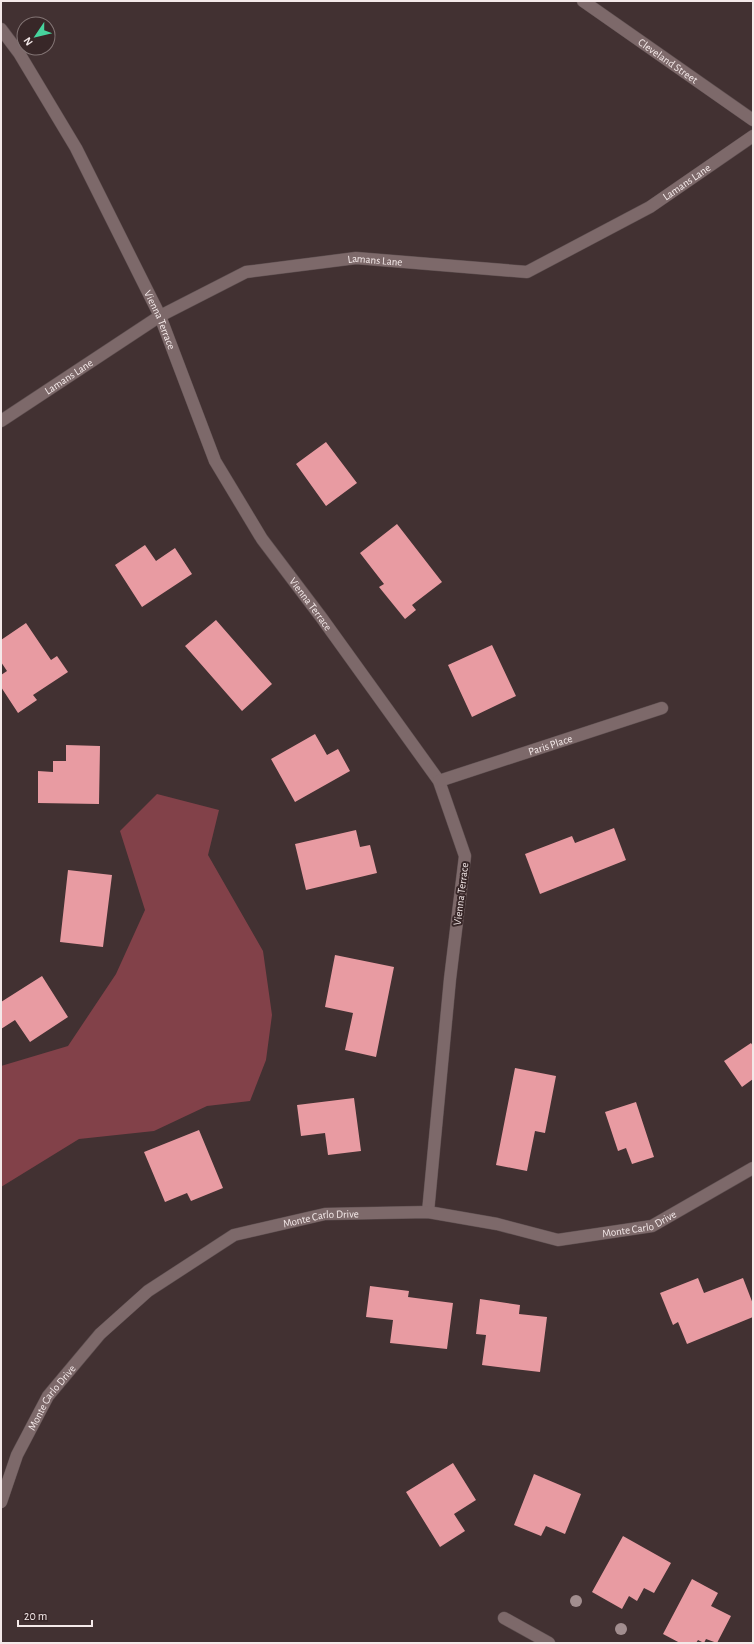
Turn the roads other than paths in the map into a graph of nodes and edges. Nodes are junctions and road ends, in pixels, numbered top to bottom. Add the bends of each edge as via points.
1 (583, 1) edge
2 (1, 29) edge
3 (753, 120) edge
4 (753, 136) edge
5 (160, 316) junction
6 (1, 420) edge
7 (662, 708) dead end
8 (439, 781) junction
9 (753, 1168) edge
10 (428, 1212) junction
11 (1, 1502) edge
12 (504, 1618) dead end
13 (549, 1643) edge

1 - 3 street, Cleveland Street
2 - 5 street, Vienna Terrace via 19,52 76,148
4 - 5 street, Lamans Lane via 650,207 527,272 356,258 246,272
5 - 6 street, Lamans Lane
5 - 8 street, Vienna Terrace via 218,468 262,539
7 - 8 street, Paris Place
8 - 10 street, Vienna Terrace via 466,856 450,979
9 - 10 street, Monte Carlo Drive via 652,1226 558,1240 497,1224
10 - 11 street, Monte Carlo Drive via 325,1214 234,1235 148,1291 100,1334 48,1396 17,1455
12 - 13 street

